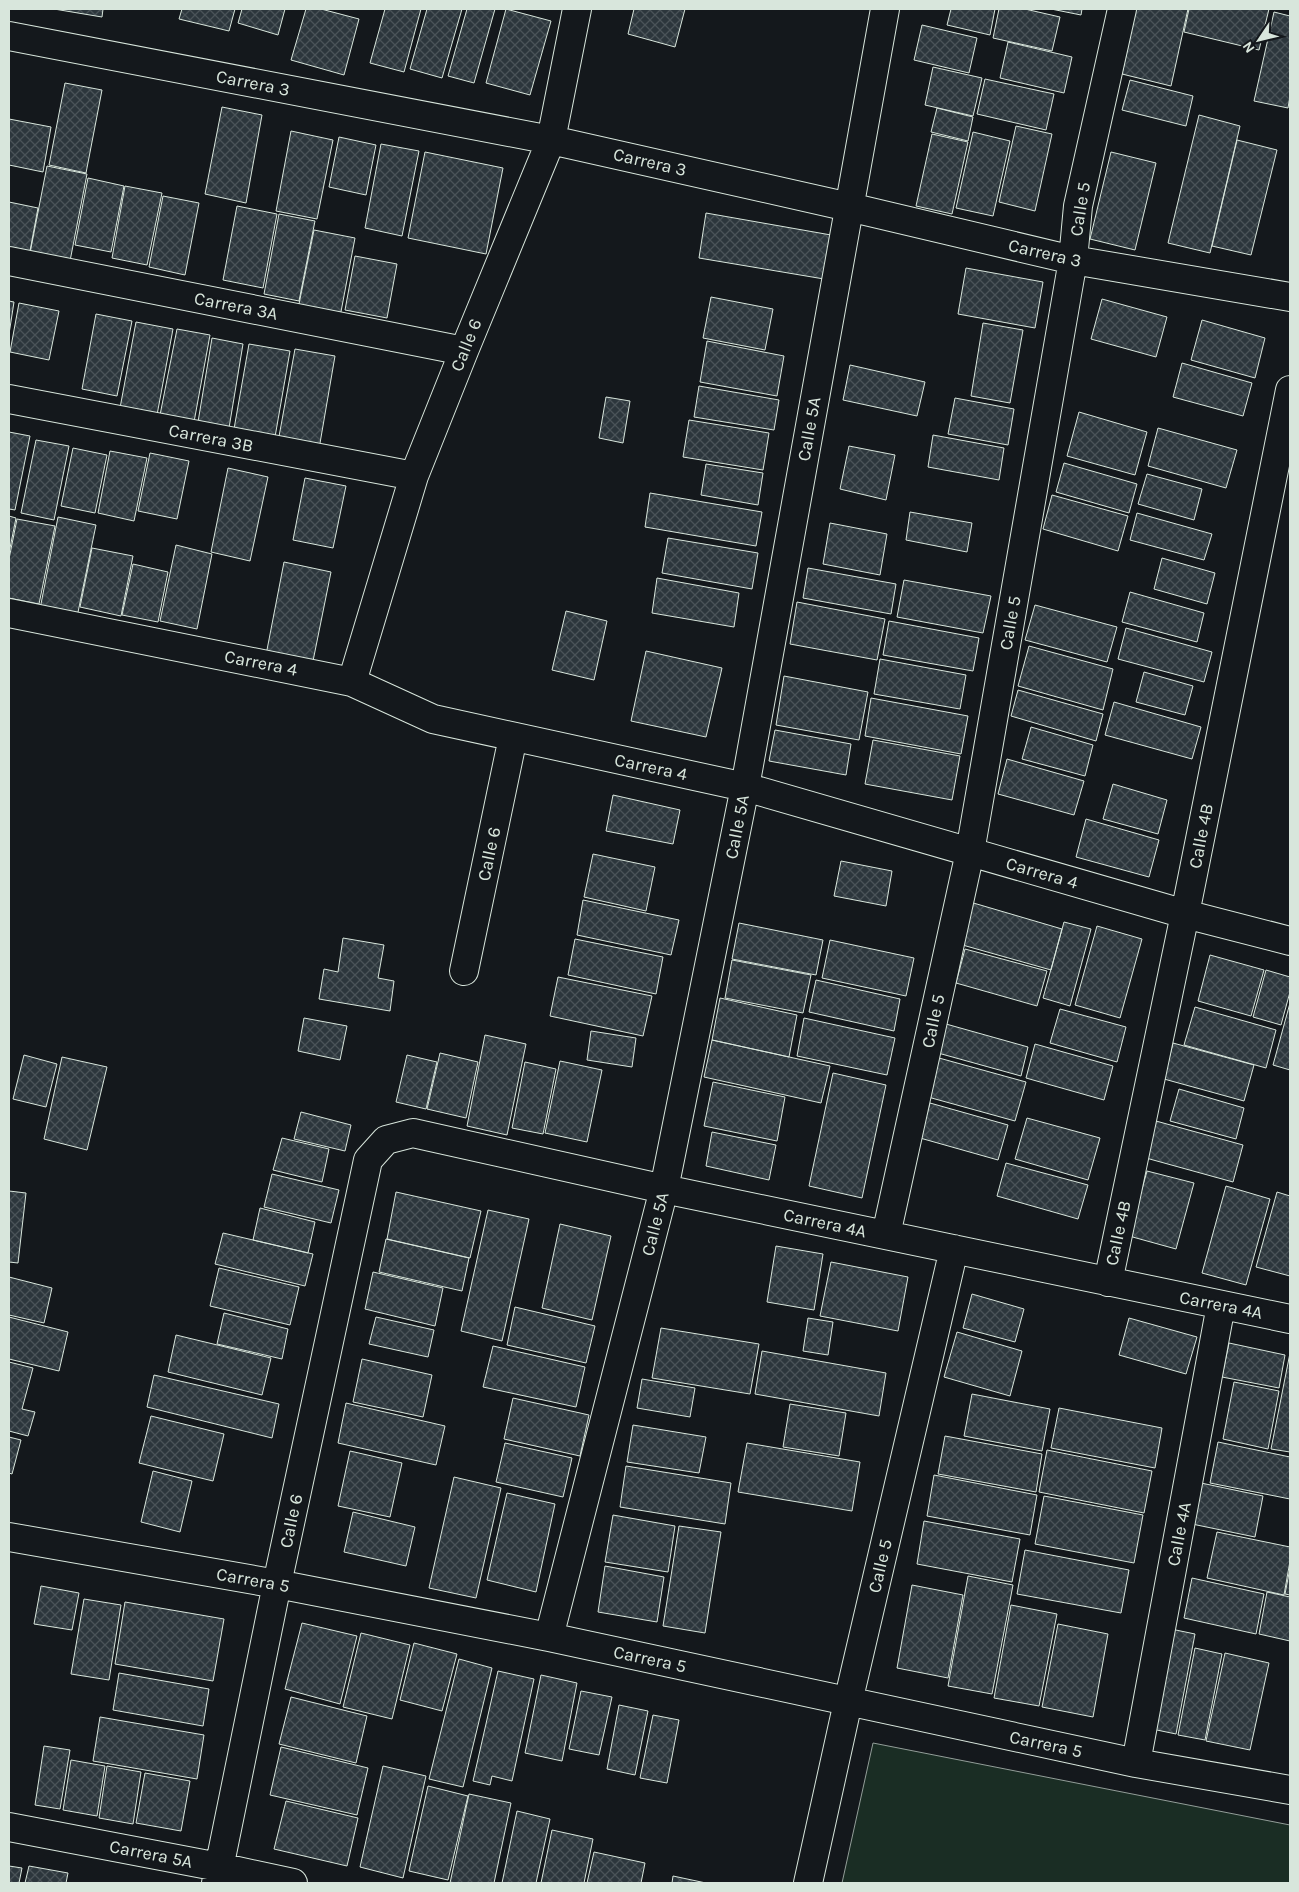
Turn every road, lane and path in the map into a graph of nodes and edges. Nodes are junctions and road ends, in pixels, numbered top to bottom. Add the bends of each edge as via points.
1 (577, 9) edge
2 (884, 9) edge
3 (1122, 9) edge
4 (9, 36) edge
5 (552, 140) junction
6 (849, 207) junction
7 (1073, 260) junction
8 (9, 261) edge
9 (1290, 296) edge
10 (464, 351) junction
11 (1290, 390) edge
12 (9, 399) edge
13 (414, 476) junction
14 (9, 613) edge
15 (352, 682) junction
16 (513, 737) junction
17 (745, 787) junction
18 (970, 852) junction
19 (1185, 914) junction
20 (1290, 941) edge
21 (464, 972) dead end
22 (368, 1160) joint
23 (664, 1189) junction
24 (886, 1235) junction
25 (954, 1249) junction
26 (1108, 1282) junction
27 (1222, 1305) junction
28 (1290, 1319) edge
29 (9, 1537) edge
30 (277, 1584) junction
31 (549, 1638) junction
32 (848, 1702) junction
33 (1136, 1762) junction
34 (1290, 1790) edge
35 (9, 1828) edge
36 (217, 1875) edge
37 (293, 1883) edge
38 (808, 1883) edge

1 - 5 street, Calle 6
2 - 6 street, Calle 5A
3 - 7 street, Calle 5 via 1078,206
4 - 5 street, Carrera 3
5 - 6 street, Carrera 3
5 - 10 street, Calle 6
6 - 7 street, Carrera 3
6 - 17 street, Calle 5A
7 - 9 street, Carrera 3
7 - 18 street, Calle 5
8 - 10 street, Carrera 3A
10 - 13 street, Calle 6
11 - 19 street, Calle 4B
12 - 13 street, Carrera 3B
13 - 15 street, Calle 6
14 - 15 street, Carrera 4
15 - 16 street, Carrera 4 via 433,720
16 - 17 street, Carrera 4
16 - 21 street, Calle 6
17 - 18 street, Carrera 4
17 - 23 street, Calle 5A
18 - 19 street, Carrera 4
18 - 24 street, Calle 5
19 - 20 street, Carrera 4
19 - 26 street, Calle 4B
22 - 23 street, Carrera 4A via 386,1140 413,1133
22 - 30 street, Calle 6
23 - 24 street, Carrera 4A
23 - 31 street, Calle 5A
24 - 25 street, Carrera 4A
25 - 26 street, Carrera 4A
25 - 32 street, Calle 5
26 - 27 street, Carrera 4A
27 - 28 street, Carrera 4A
27 - 33 street, Calle 4A
29 - 30 street, Carrera 5
30 - 31 street, Carrera 5
30 - 36 street, Calle 6
31 - 32 street, Carrera 5
32 - 33 street, Carrera 5
32 - 38 street, Calle 5
33 - 34 street, Carrera 5
35 - 36 street, Carrera 5A
36 - 37 street, Carrera 5A

